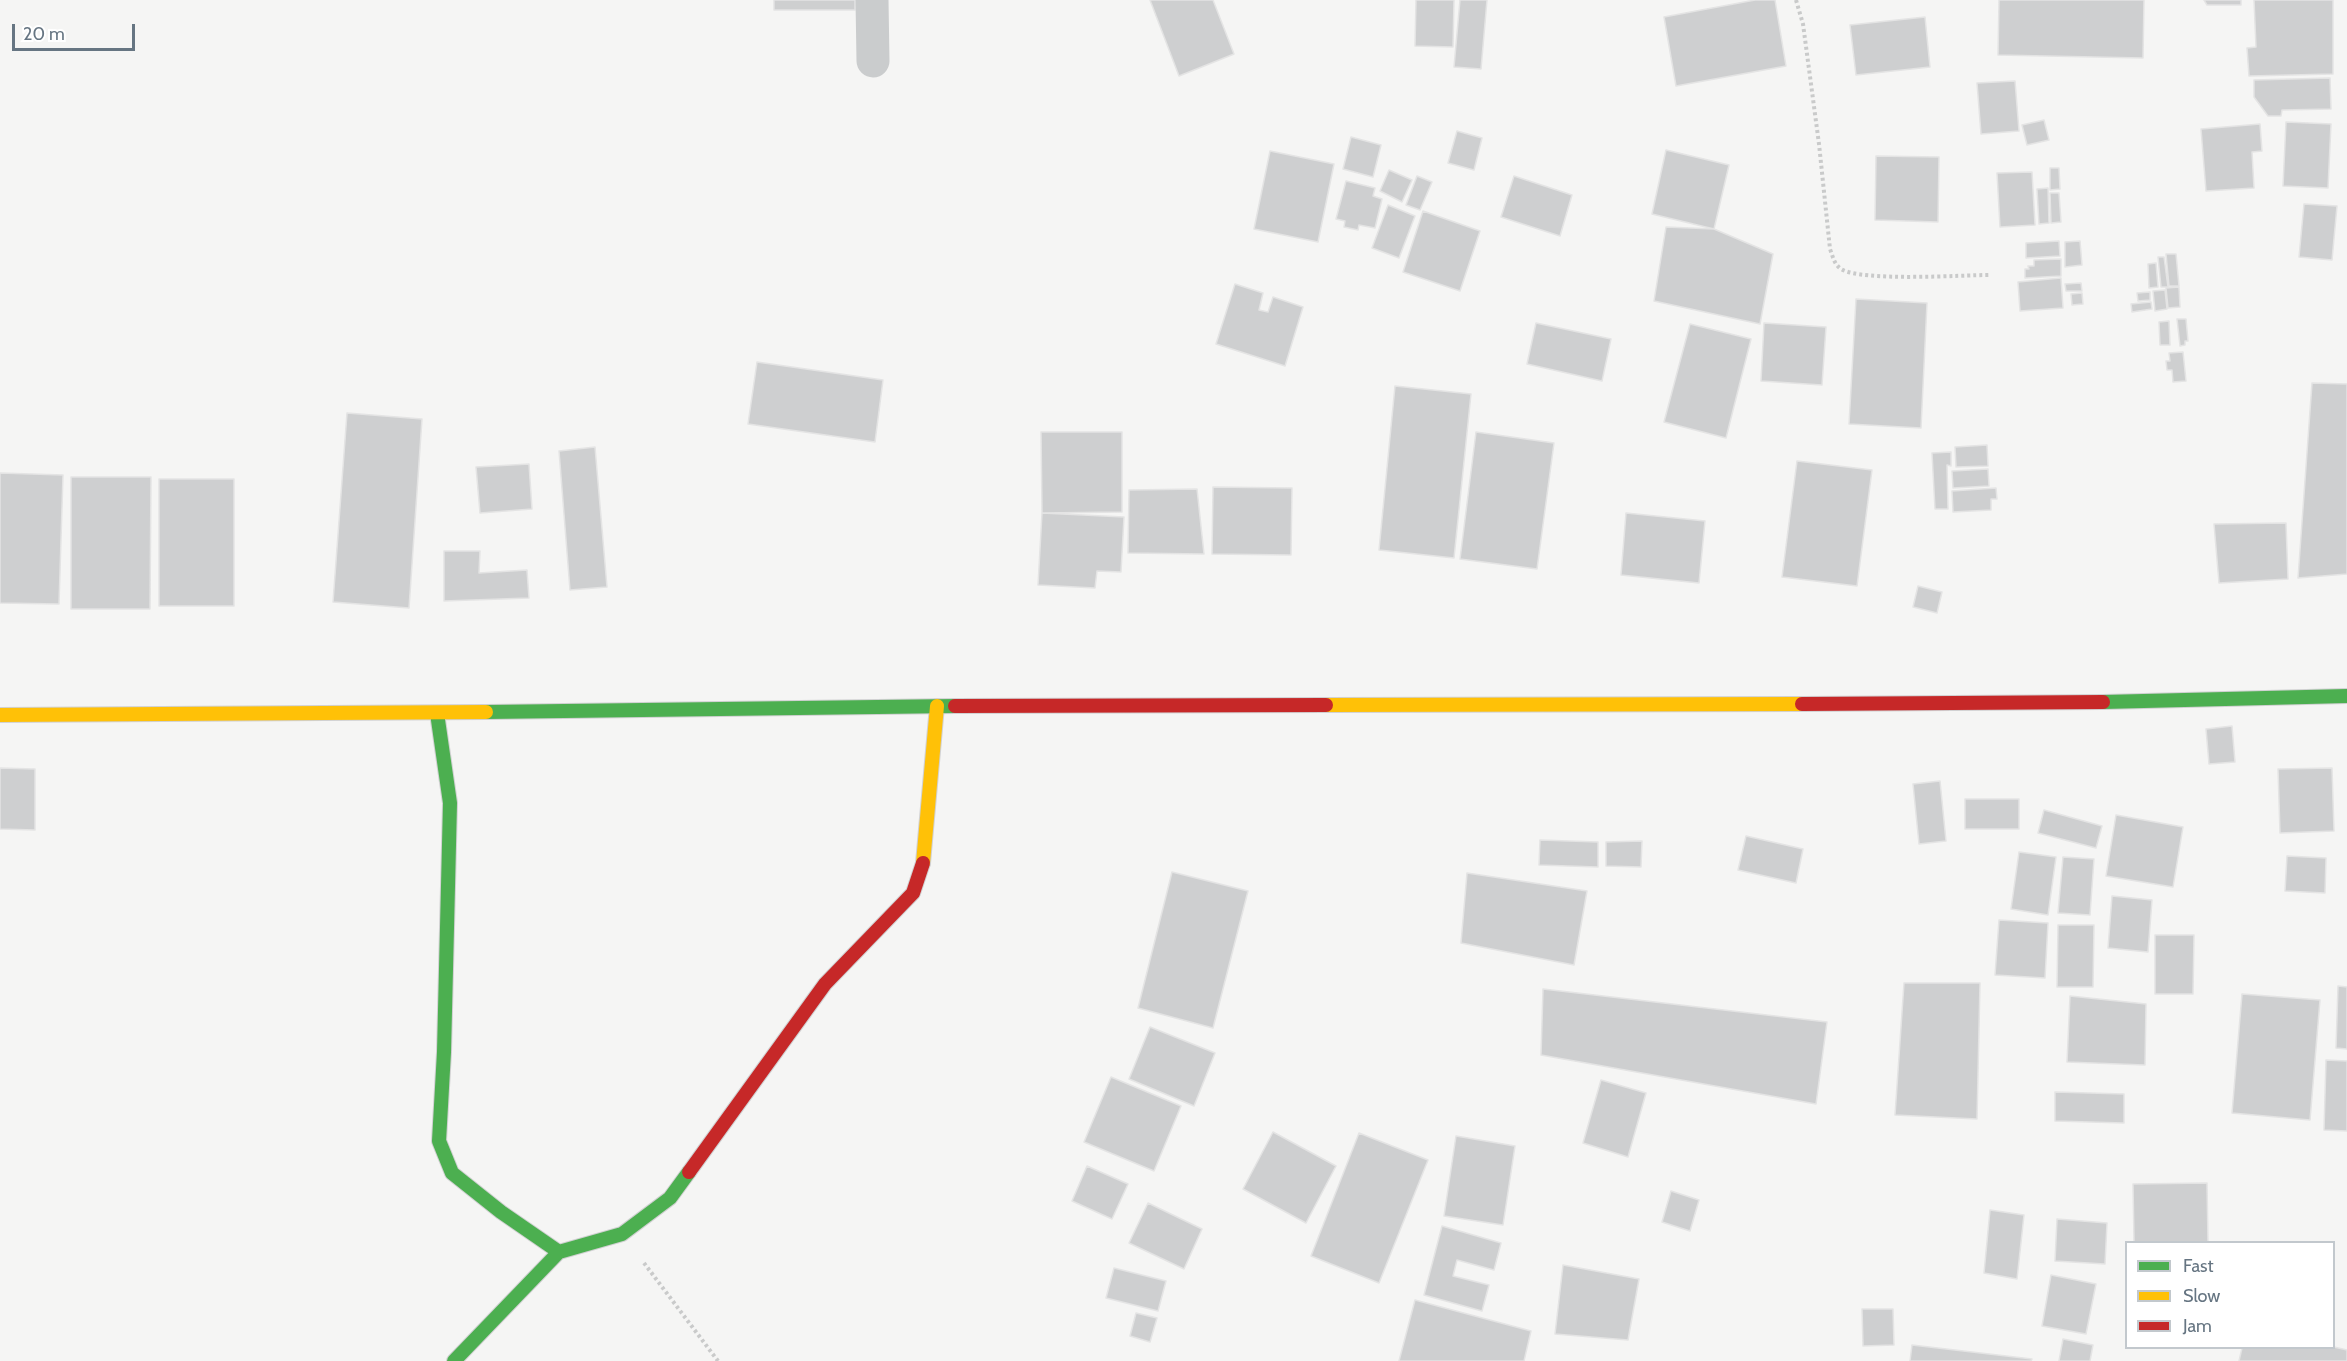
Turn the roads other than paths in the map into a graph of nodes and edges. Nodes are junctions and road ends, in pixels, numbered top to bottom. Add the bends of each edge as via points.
1 (872, 0) edge
2 (873, 61) dead end
3 (2347, 696) edge
4 (937, 706) junction
5 (437, 713) junction
6 (0, 715) edge
7 (559, 1252) junction
8 (454, 1361) edge

1 - 2 street
3 - 4 street via 1929,704
4 - 5 street
4 - 7 street via 925,858 913,893 825,984 670,1198 622,1233
5 - 6 street
5 - 7 street via 450,803 439,1141 452,1173
7 - 8 street

